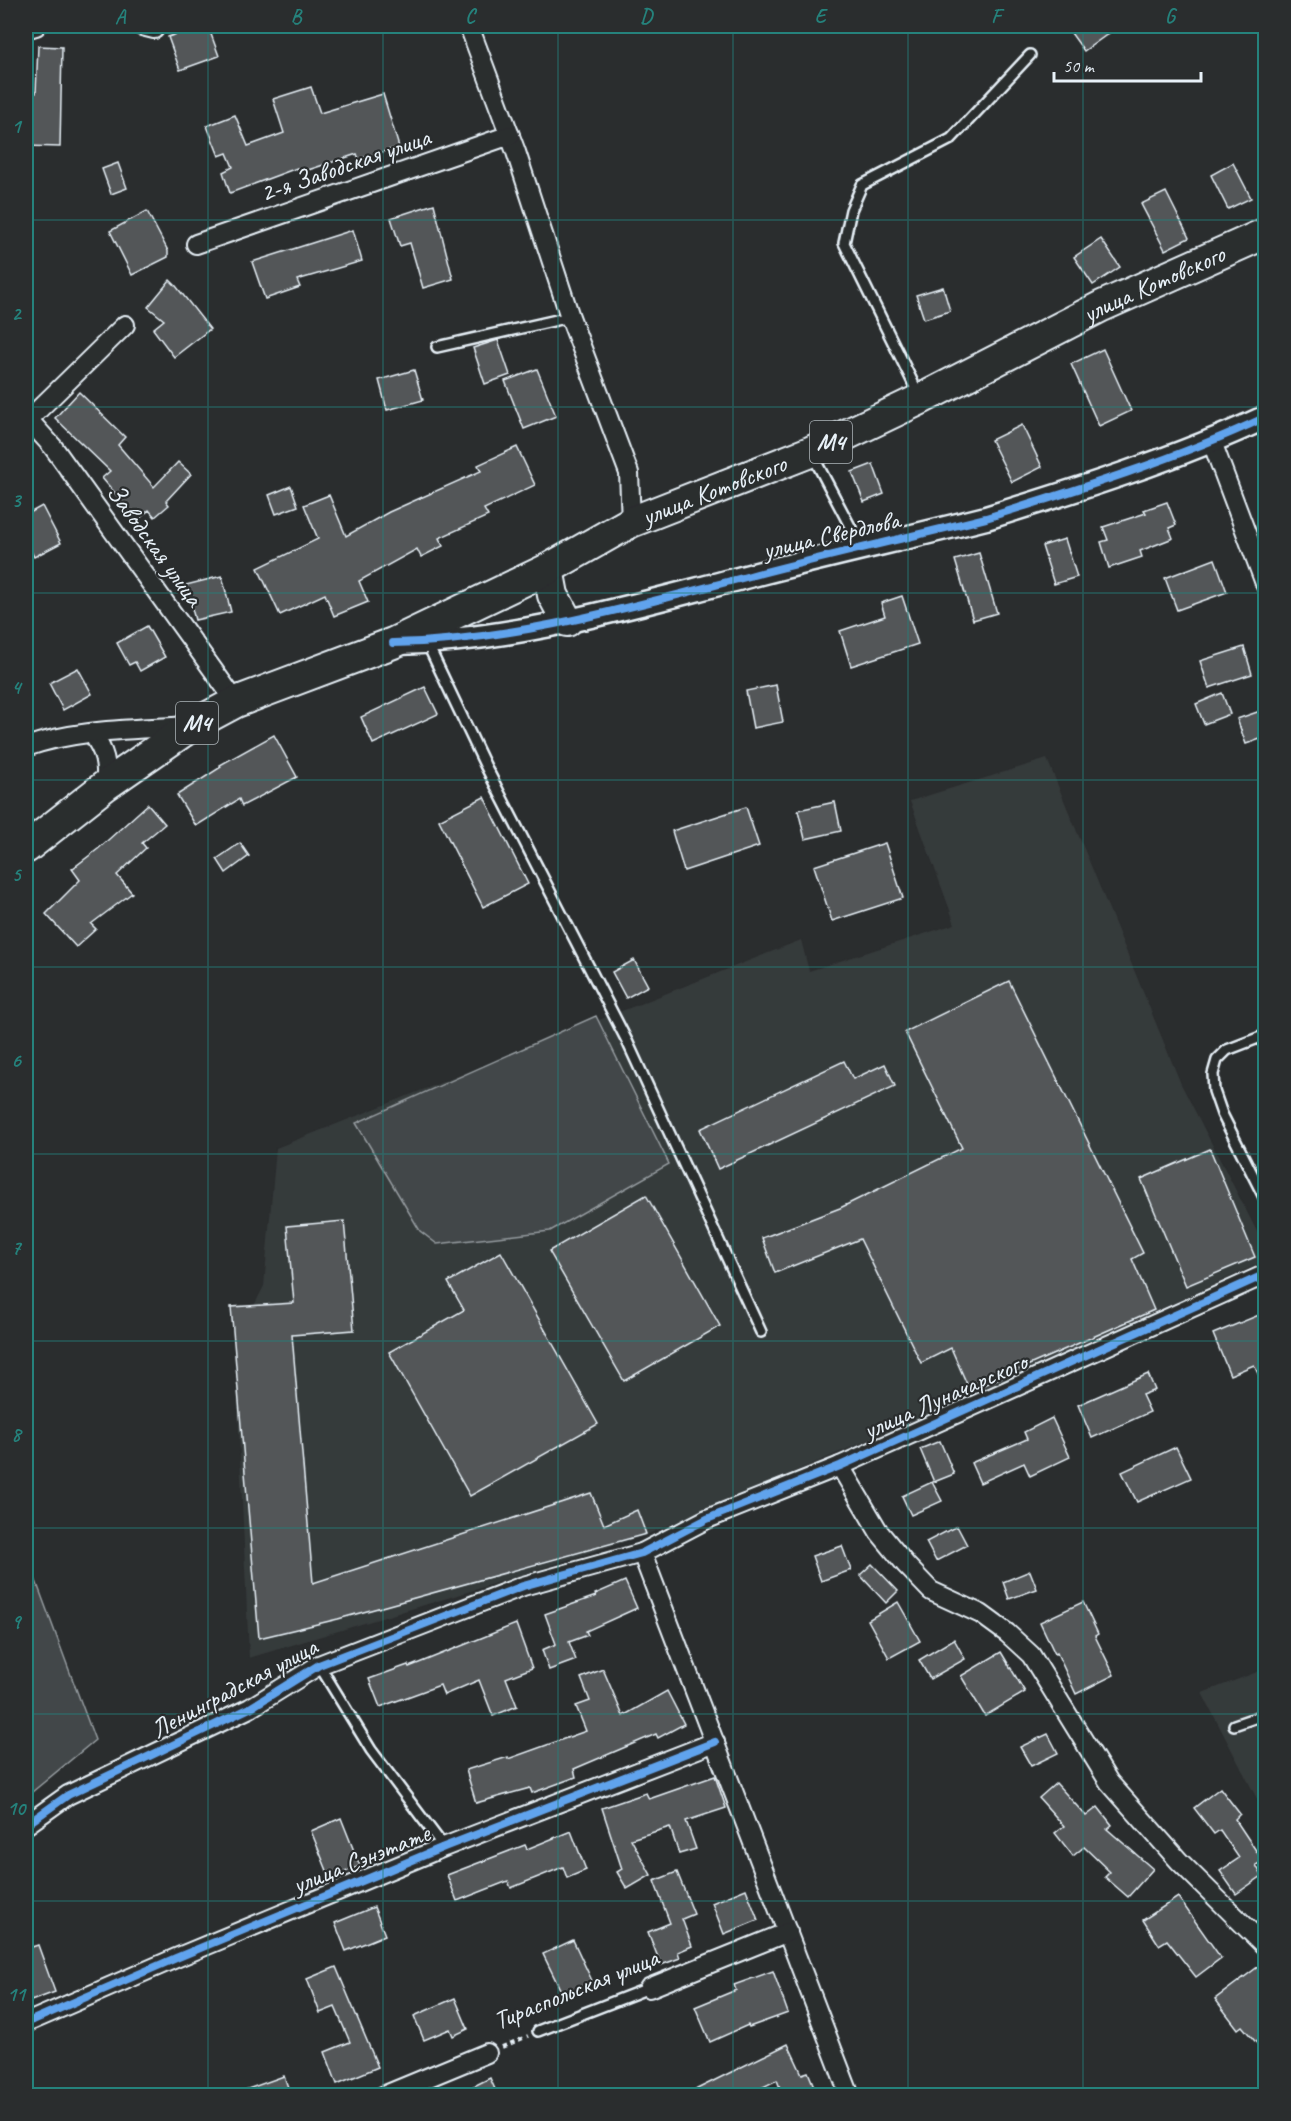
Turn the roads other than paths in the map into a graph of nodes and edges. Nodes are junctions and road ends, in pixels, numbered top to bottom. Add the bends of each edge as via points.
1 (36, 26) edge
2 (469, 26) edge
3 (26, 29) edge
4 (1030, 55) dead end
5 (510, 135) junction
6 (1266, 233) edge
7 (196, 244) dead end
8 (570, 317) junction
9 (125, 325) dead end
10 (437, 347) dead end
11 (921, 399) junction
12 (1266, 417) edge
13 (27, 419) edge
14 (1212, 442) junction
15 (810, 452) junction
16 (631, 522) junction
17 (862, 549) junction
18 (548, 569) junction
19 (1264, 576) edge
20 (567, 621) junction
21 (393, 643) junction
22 (427, 643) junction
23 (236, 702) junction
24 (191, 726) junction
25 (92, 733) junction
26 (26, 747) edge
27 (106, 784) junction
28 (26, 848) edge
29 (1266, 1035) edge
30 (1266, 1201) edge
31 (1266, 1274) edge
32 (761, 1332) dead end
33 (840, 1466) junction
34 (642, 1553) junction
35 (319, 1665) junction
36 (1266, 1714) edge
37 (1234, 1725) dead end
38 (715, 1742) junction
39 (26, 1825) edge
40 (444, 1847) junction
41 (788, 1932) junction
42 (1266, 1947) edge
43 (649, 1988) joint
44 (26, 2023) edge
45 (538, 2031) road end
46 (487, 2053) road end
47 (383, 2096) edge
48 (850, 2096) edge

1 - 3 street
2 - 5 street
4 - 11 lane via 951,139 862,185 851,210 844,243
5 - 7 street, 2-я Заводская улица
5 - 8 street
6 - 11 highway, улица Котовского / M4 via 1102,306
8 - 10 lane
8 - 16 street via 629,473
9 - 13 street, Заводская улица
11 - 15 highway, улица Котовского / M4
12 - 14 street, улица Свердлова
13 - 23 street, Заводская улица via 53,447
14 - 17 street, улица Свердлова via 995,515
14 - 19 street
15 - 16 highway, улица Котовского / M4
15 - 17 lane
16 - 18 highway, улица Котовского / M4
17 - 20 street, улица Свердлова
18 - 20 highway via 553,595
18 - 21 highway, улица Котовского / M4
20 - 22 street, улица Свердлова
21 - 22 street, улица Свердлова
21 - 23 highway, улица Свердлова / M4
22 - 32 lane via 627,1041
23 - 24 highway, улица Свердлова / M4
24 - 25 street
24 - 27 highway, улица Свердлова / M4
25 - 26 street
25 - 27 street via 107,763
27 - 28 highway, улица Свердлова / M4
29 - 30 lane via 1227,1050 1217,1060 1213,1074 1222,1114
31 - 33 street, улица Луначарского
33 - 34 street, улица Луначарского via 707,1519
33 - 42 street, улица Луначарского via 879,1532 931,1591 981,1614 1031,1655 1109,1782 1179,1861
34 - 35 street, Ленинградская улица via 523,1586
34 - 38 street
35 - 39 street, Ленинградская улица via 250,1708 68,1795
35 - 40 lane via 371,1750
36 - 37 lane
38 - 40 street, улица Сэнэтате
38 - 41 street
40 - 44 street, улица Сэнэтате
41 - 43 street, Тираспольская улица
41 - 48 street
43 - 45 lane, Тираспольская улица
46 - 47 street, Тираспольская улица

